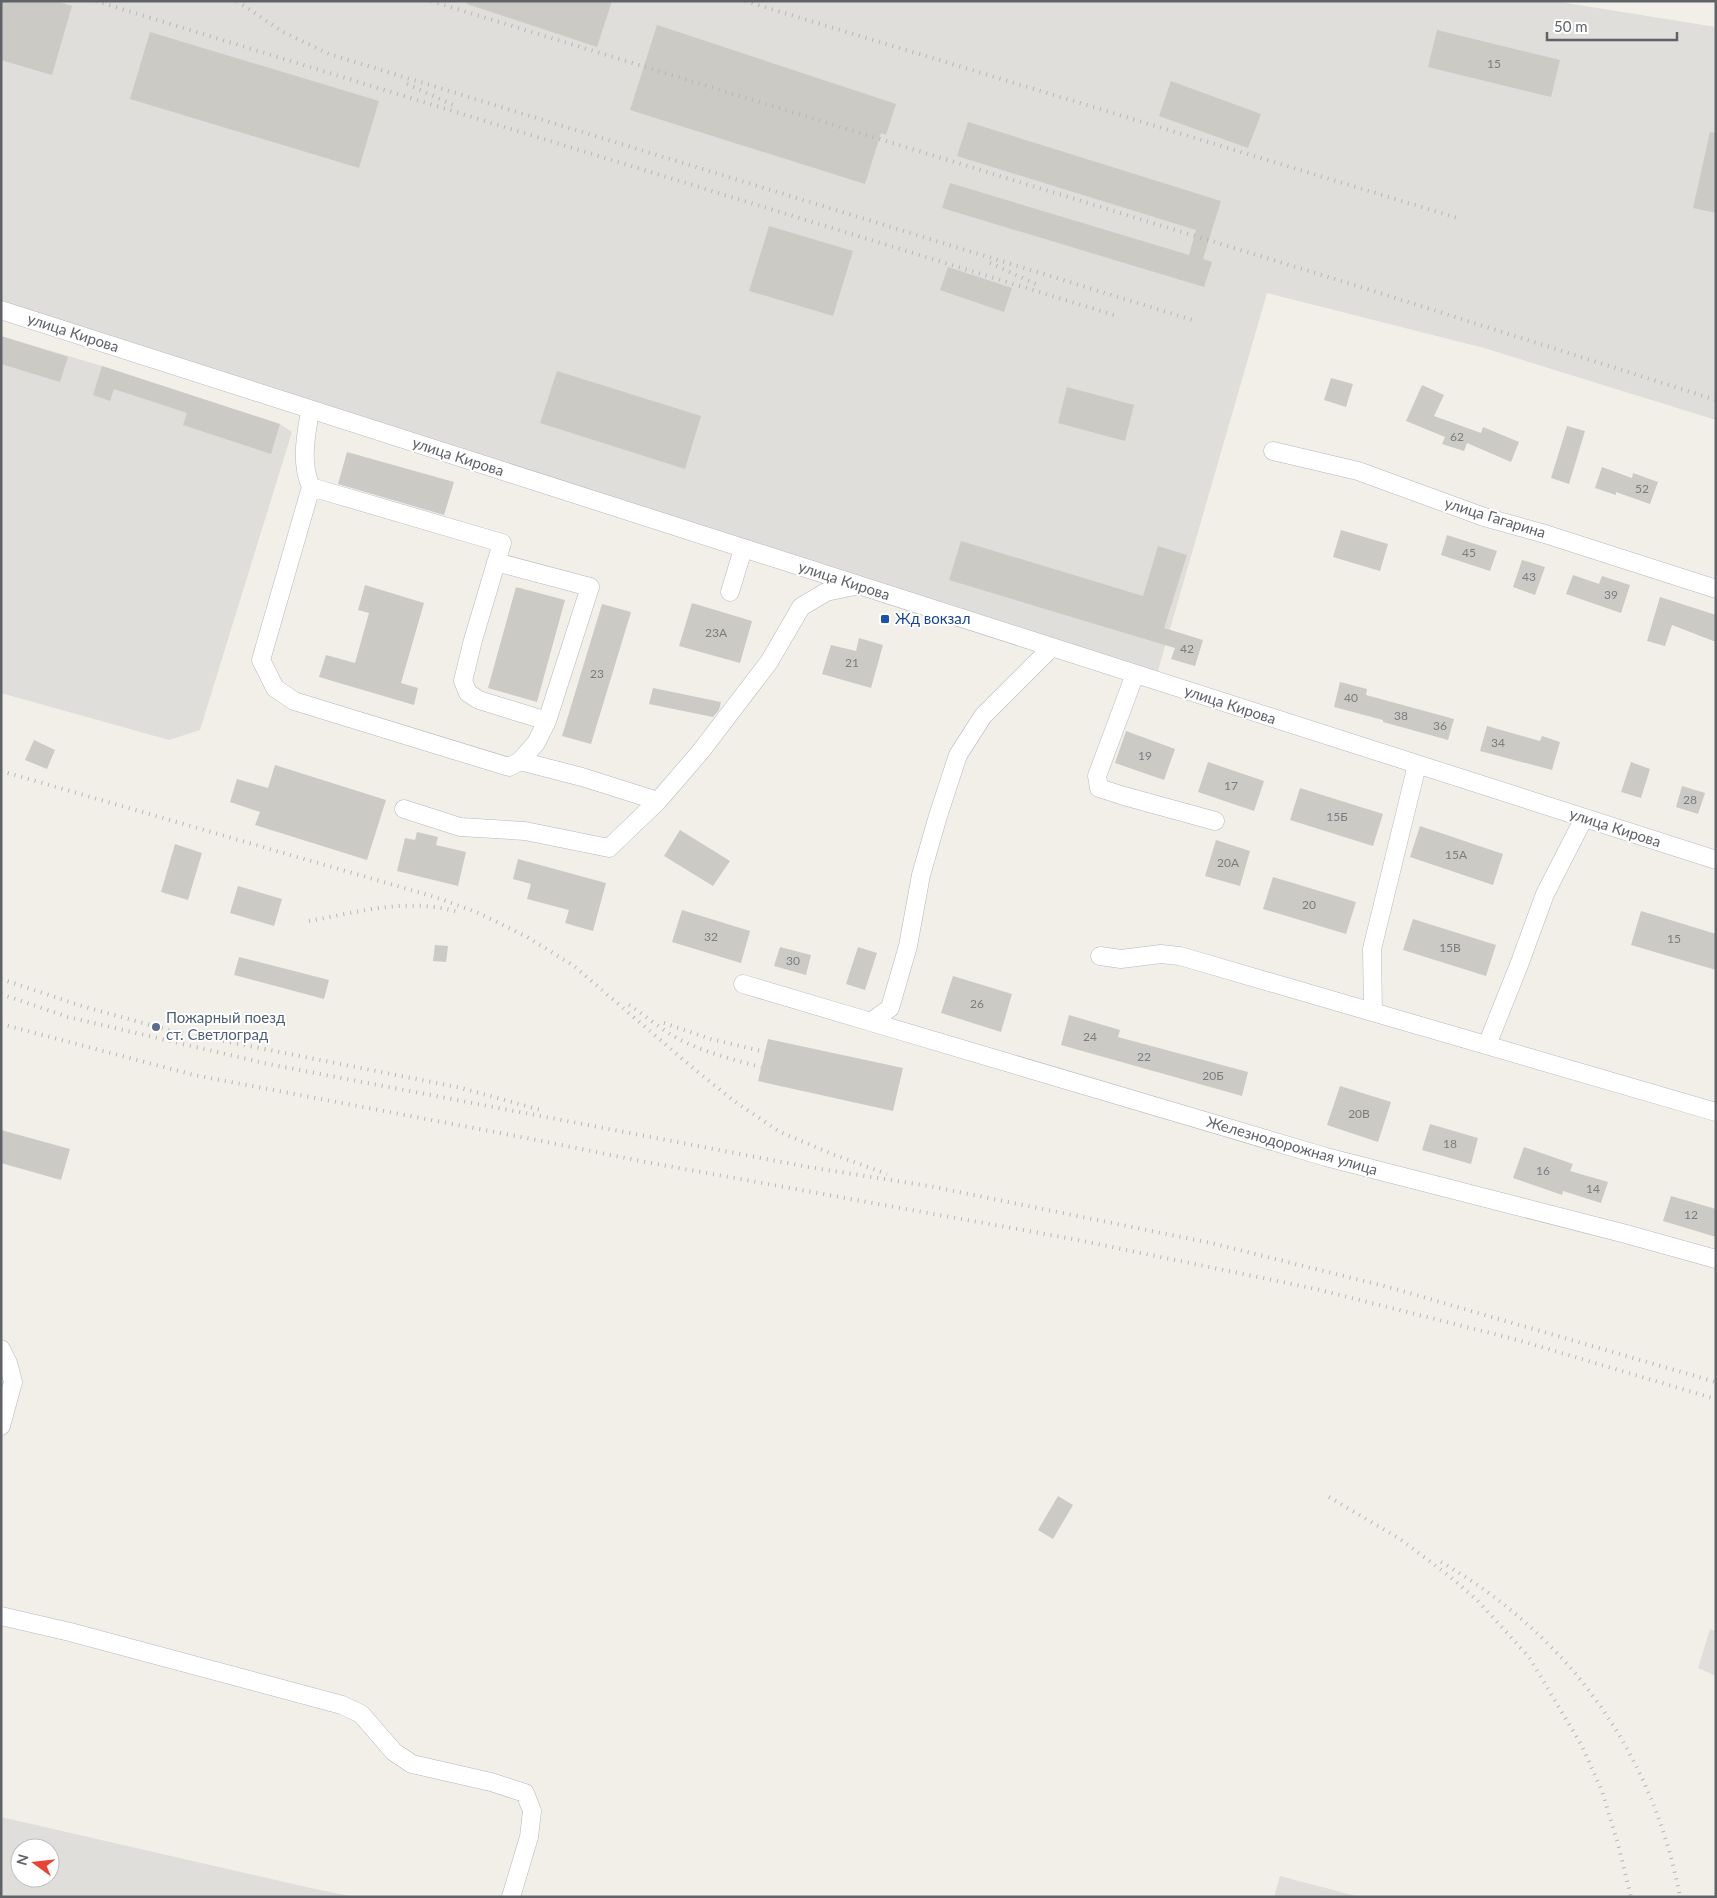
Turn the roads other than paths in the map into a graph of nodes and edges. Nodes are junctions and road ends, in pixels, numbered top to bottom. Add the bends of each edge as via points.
1 (1, 310) edge
2 (309, 416) dead end
3 (1273, 451) dead end
4 (311, 487) junction
5 (743, 549) junction
6 (496, 562) junction
7 (858, 586) junction
8 (1716, 589) edge
9 (730, 592) dead end
10 (1051, 648) junction
11 (1135, 674) junction
12 (547, 721) junction
13 (520, 761) junction
14 (1417, 765) junction
15 (658, 801) junction
16 (404, 809) dead end
17 (1584, 818) junction
18 (1215, 821) dead end
19 (1716, 860) edge
20 (1100, 956) dead end
21 (743, 984) dead end
22 (1373, 1012) junction
23 (871, 1022) junction
24 (1487, 1045) junction
25 (1716, 1112) edge
26 (1716, 1259) edge
27 (1, 1349) edge
28 (1, 1426) edge
29 (1, 1616) edge
30 (511, 1897) edge

1 - 5 street, улица Кирова
2 - 4 street via 304,445 306,474
3 - 8 street, улица Гагарина via 1358,471 1484,517
4 - 6 street via 502,544
4 - 13 street via 261,660 275,688 294,701 509,767
5 - 7 street, улица Кирова
5 - 9 street
6 - 12 street via 463,682 468,693 479,700
6 - 12 street via 590,588
7 - 10 street, улица Кирова
7 - 15 street via 826,592 801,607 769,662 701,752
10 - 11 street, улица Кирова
10 - 23 street via 983,716 958,755 921,874 908,946 890,1008
11 - 14 street, улица Кирова
11 - 18 street via 1097,776 1099,788
12 - 13 street via 536,743
13 - 15 street
14 - 17 street, улица Кирова
14 - 22 street via 1372,949
15 - 16 street via 609,848 525,831 460,827
17 - 19 street, улица Кирова
17 - 24 street via 1545,894
20 - 22 street via 1121,959 1161,954 1180,956
21 - 23 street, Железнодорожная улица
22 - 24 street
23 - 26 street, Железнодорожная улица via 1326,1158
24 - 25 street
27 - 28 street via 13,1382
29 - 30 street via 342,1705 361,1714 394,1752 412,1764 525,1793 532,1811 529,1838

